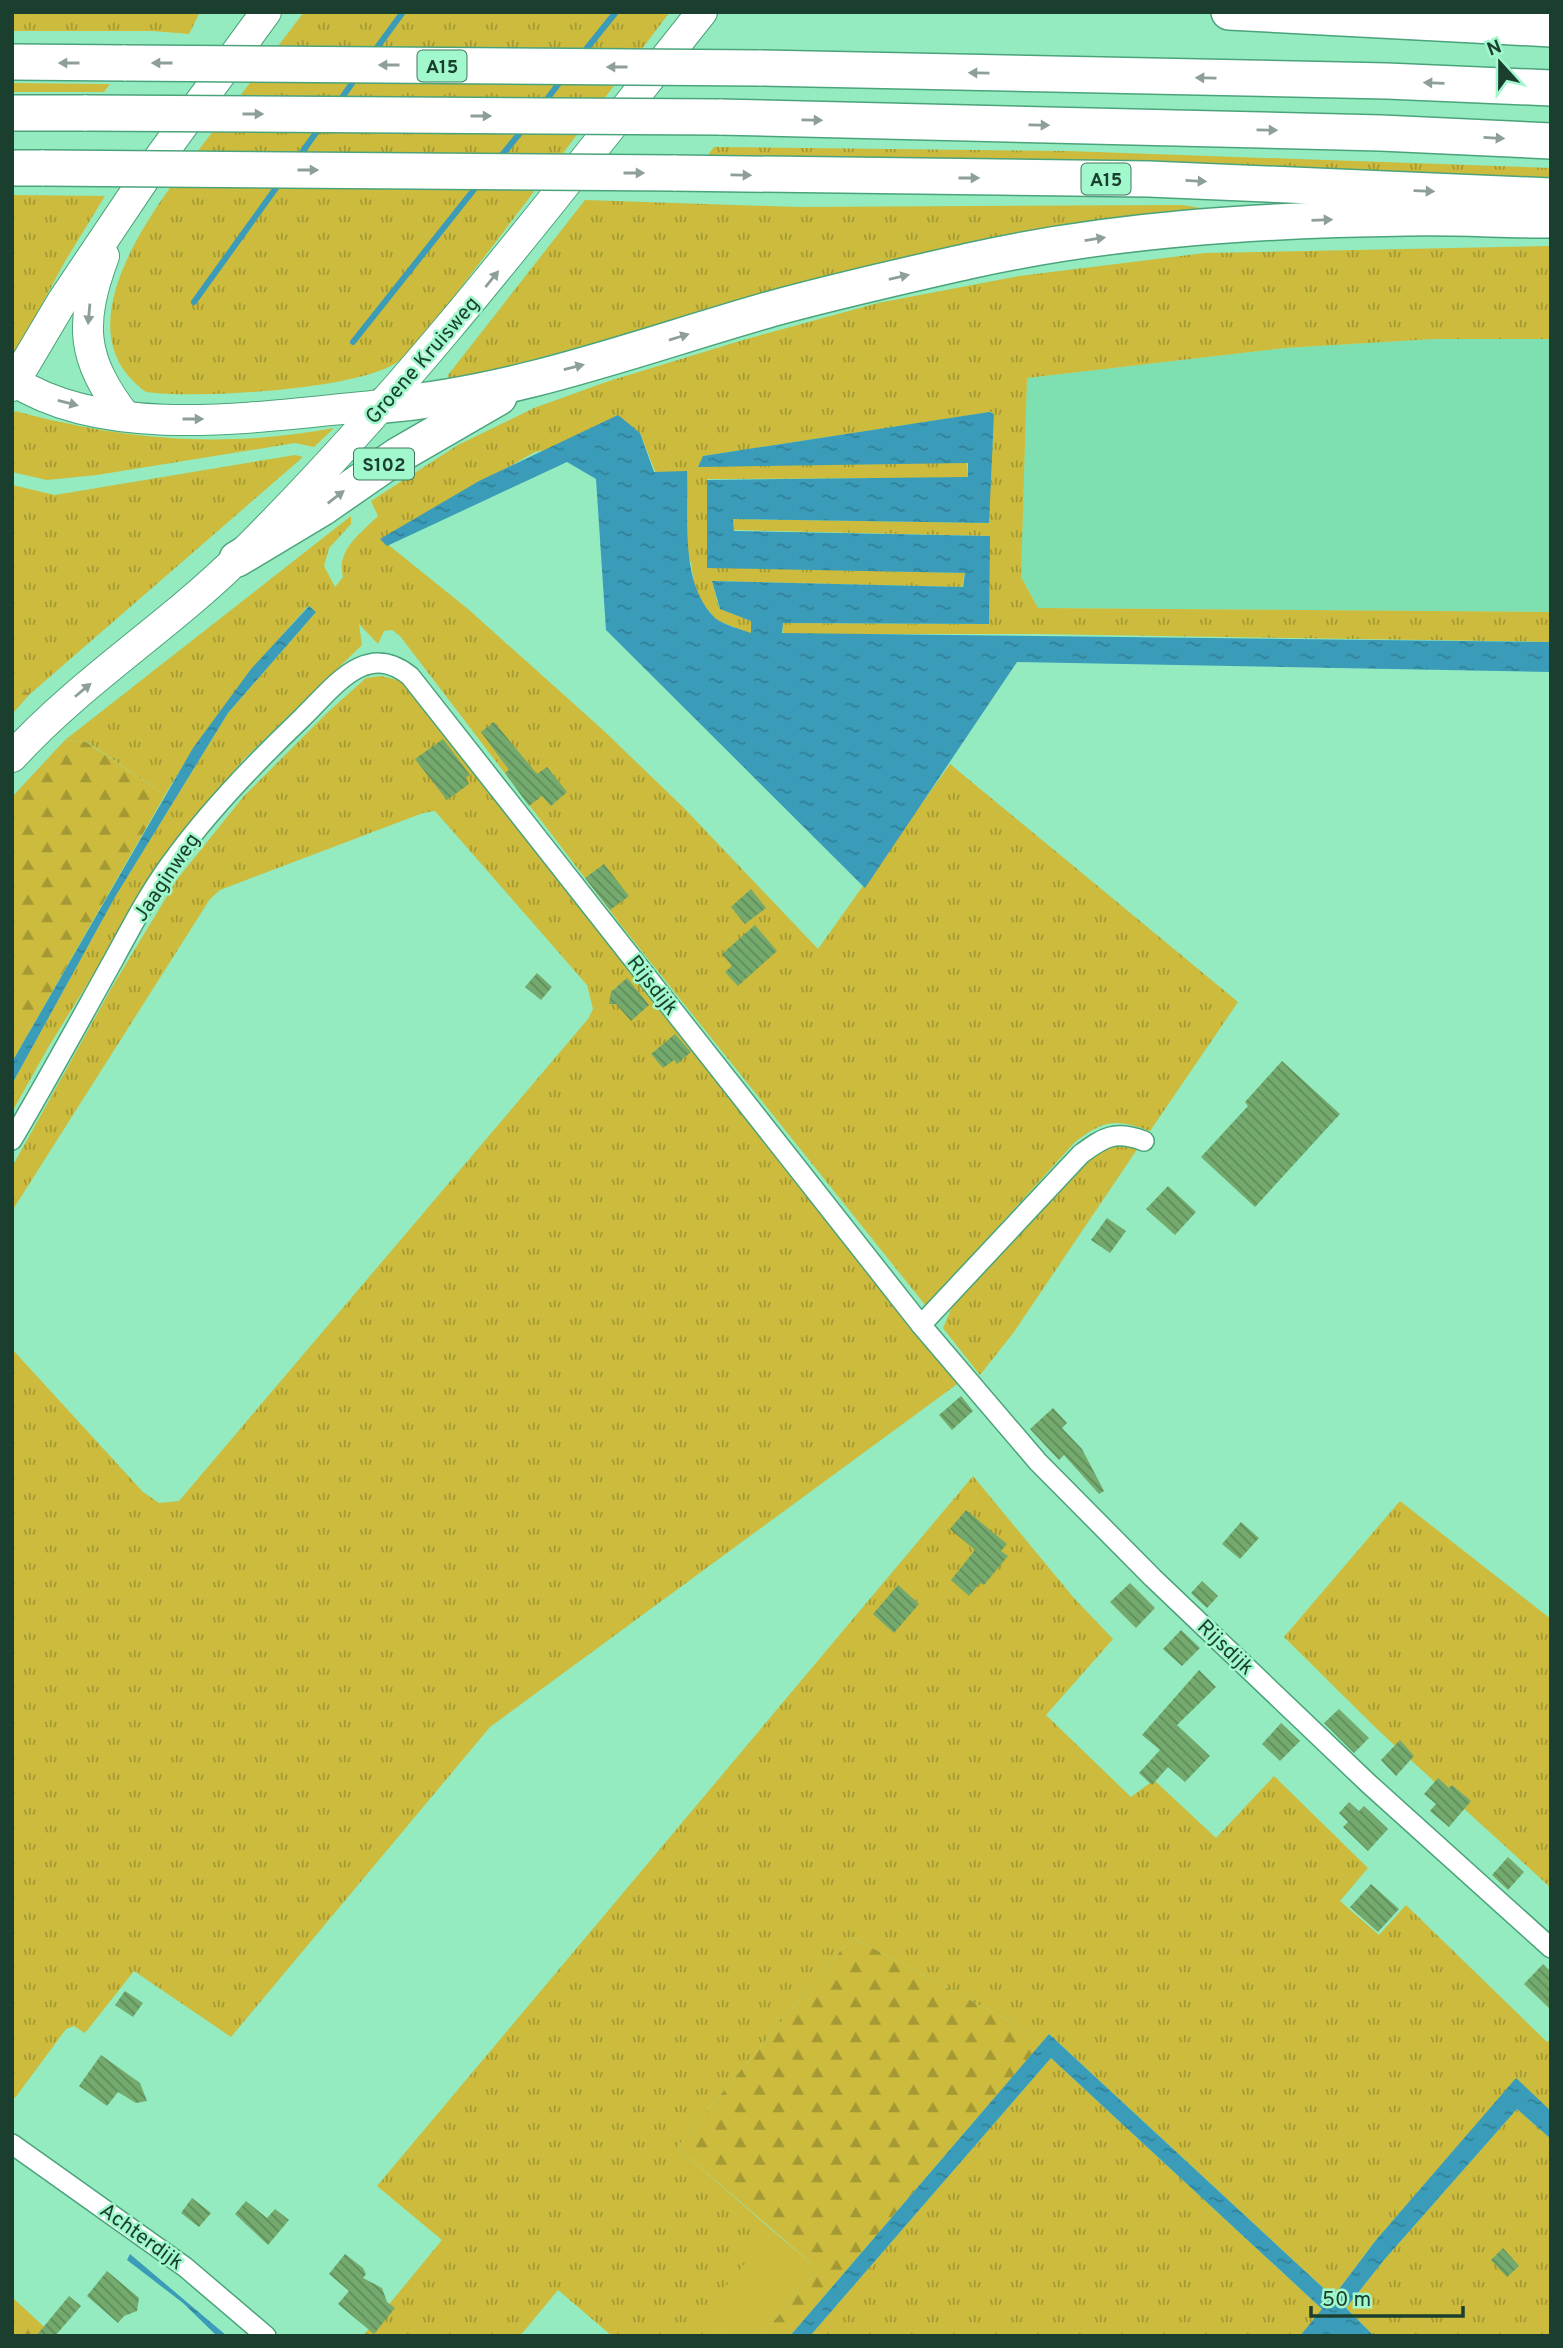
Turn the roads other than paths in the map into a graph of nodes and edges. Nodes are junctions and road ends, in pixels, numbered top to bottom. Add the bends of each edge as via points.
1 (265, 12) edge
2 (702, 12) edge
3 (1229, 12) edge
4 (1551, 29) edge
5 (12, 62) edge
6 (1551, 88) edge
7 (12, 113) edge
8 (1551, 141) edge
9 (28, 168) edge
10 (1551, 195) edge
11 (1551, 220) edge
12 (115, 226) junction
13 (535, 377) junction
14 (13, 382) edge
15 (384, 405) junction
16 (125, 416) junction
17 (237, 559) junction
18 (375, 661) joint
19 (12, 757) edge
20 (12, 1140) edge
21 (1144, 1141) dead end
22 (921, 1325) junction
23 (1551, 1948) edge
24 (12, 2144) edge
25 (266, 2336) edge

1 - 12 main road via 150,169
15 -> 2 main road, Groene Kruisweg / S102 via 474,302
3 - 4 highway
6 -> 5 highway, A15, bridge via 759,68
7 -> 8 highway, bridge via 719,117
9 -> 10 highway, A15, bridge via 1149,179
13 -> 11 highway via 850,288 1134,232 1323,220
12 - 14 main road via 62,300
12 -> 16 main road via 90,301 88,339 99,380
13 - 15 highway via 432,401
17 -> 13 highway, S102 via 387,462
14 -> 16 main road via 64,403
16 -> 15 main road via 216,419
15 - 17 main road, Groene Kruisweg / S102
19 -> 17 main road, Groene Kruisweg / S102
18 - 20 street, Jaaginweg via 359,666 272,747 176,855
18 - 22 street, Rijsdijk via 387,662 410,676
21 - 22 street via 1128,1135 1104,1137 1080,1154
22 - 23 street, Rijsdijk via 1038,1462 1153,1578 1369,1784
24 - 25 street, Achterdijk via 184,2267

